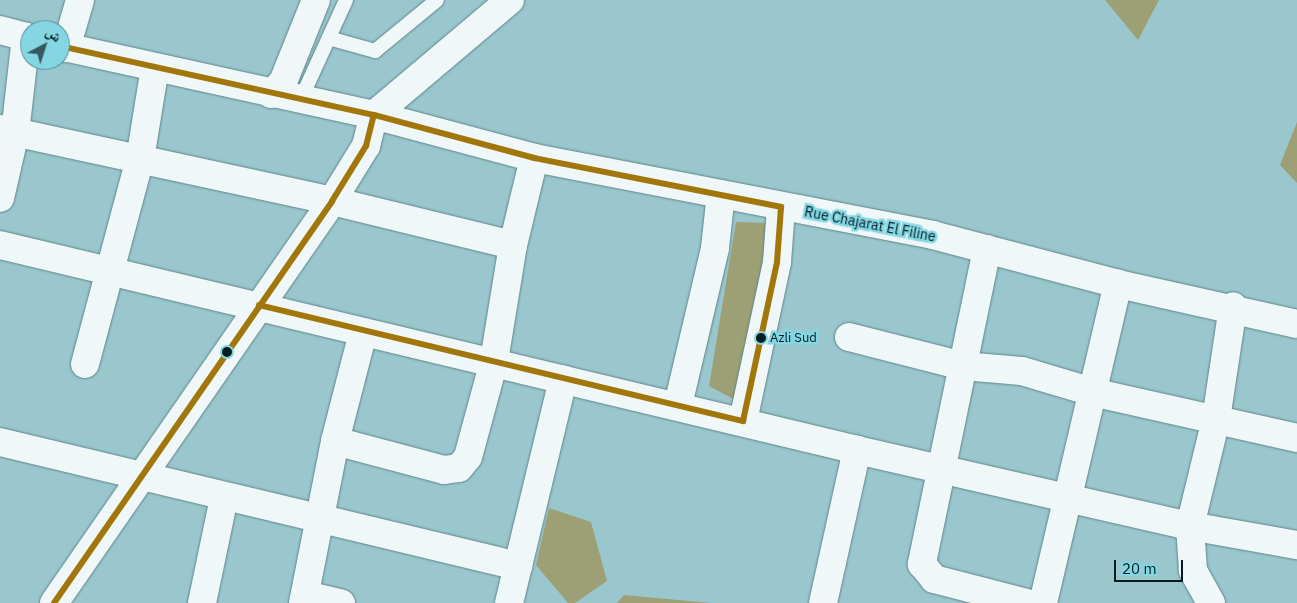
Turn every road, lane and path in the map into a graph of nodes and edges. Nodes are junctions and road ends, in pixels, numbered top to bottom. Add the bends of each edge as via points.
1 (80, 0) edge
2 (316, 0) edge
3 (346, 0) edge
4 (437, 0) edge
5 (510, 0) edge
6 (70, 28) edge
7 (18, 35) edge
8 (332, 39) junction
9 (70, 49) edge
10 (155, 67) junction
11 (271, 94) junction
12 (300, 101) junction
13 (374, 115) junction
14 (7, 131) edge
15 (534, 158) junction
16 (140, 159) junction
17 (721, 194) junction
18 (0, 198) edge
19 (332, 201) junction
20 (781, 207) junction
21 (0, 244) edge
22 (512, 245) junction
23 (987, 249) junction
24 (109, 270) junction
25 (1118, 284) junction
26 (259, 305) junction
27 (1233, 306) junction
28 (1297, 324) edge
29 (363, 333) junction
30 (849, 337) dead end
31 (494, 361) junction
32 (86, 364) dead end
33 (962, 366) junction
34 (563, 379) junction
35 (1096, 393) junction
36 (678, 405) junction
37 (1216, 419) junction
38 (743, 422) junction
39 (1297, 438) edge
40 (335, 441) junction
41 (0, 442) edge
42 (857, 450) junction
43 (944, 467) junction
44 (143, 475) junction
45 (1068, 497) junction
46 (224, 498) junction
47 (321, 522) junction
48 (1190, 526) junction
49 (1297, 545) edge
50 (518, 566) junction
51 (304, 599) edge
52 (54, 603) edge
53 (202, 603) edge
54 (341, 603) edge
55 (509, 603) edge
56 (823, 603) edge
57 (1028, 603) edge
58 (1043, 603) edge
59 (1211, 603) edge

1 - 6 street
2 - 11 street via 283,82
3 - 8 lane
4 - 8 lane via 375,50
5 - 13 street
7 - 14 street
8 - 12 lane
9 - 10 street, Rue Chajarat El Filine
10 - 11 street, Rue Chajarat El Filine
10 - 16 street
11 - 12 street, Rue Chajarat El Filine
12 - 13 street, Rue Chajarat El Filine
13 - 15 street, Rue Chajarat El Filine
13 - 19 street via 366,146
14 - 16 street
14 - 18 street
15 - 17 street, Rue Chajarat El Filine
15 - 22 street
16 - 19 street
16 - 24 street
17 - 20 street, Rue Chajarat El Filine
17 - 36 street via 715,248
19 - 22 street
19 - 26 street
20 - 23 street, Rue Chajarat El Filine
20 - 38 street via 777,262
21 - 24 street
22 - 31 street
23 - 25 street, Rue Chajarat El Filine
23 - 33 street
24 - 26 street
24 - 32 street
25 - 27 street, Rue Chajarat El Filine
25 - 35 street
26 - 29 street
26 - 44 street
27 - 28 street, Rue Chajarat El Filine
27 - 37 street
29 - 31 street
29 - 40 street
30 - 33 street
31 - 34 street
31 - 40 street via 468,457 459,468 444,470
33 - 35 street via 1022,371
33 - 43 street
34 - 36 street
34 - 50 street
35 - 37 street
35 - 45 street
36 - 38 street
37 - 39 street
37 - 48 street
38 - 42 street
40 - 47 street
41 - 44 street
42 - 43 street
42 - 56 street
43 - 45 street
43 - 57 street via 923,556 926,573 947,584
44 - 46 street
44 - 52 street
45 - 48 street
45 - 58 street
46 - 47 street
46 - 53 street
47 - 50 street
47 - 51 street
48 - 49 street
48 - 59 street via 1193,570
50 - 55 street
51 - 54 street

